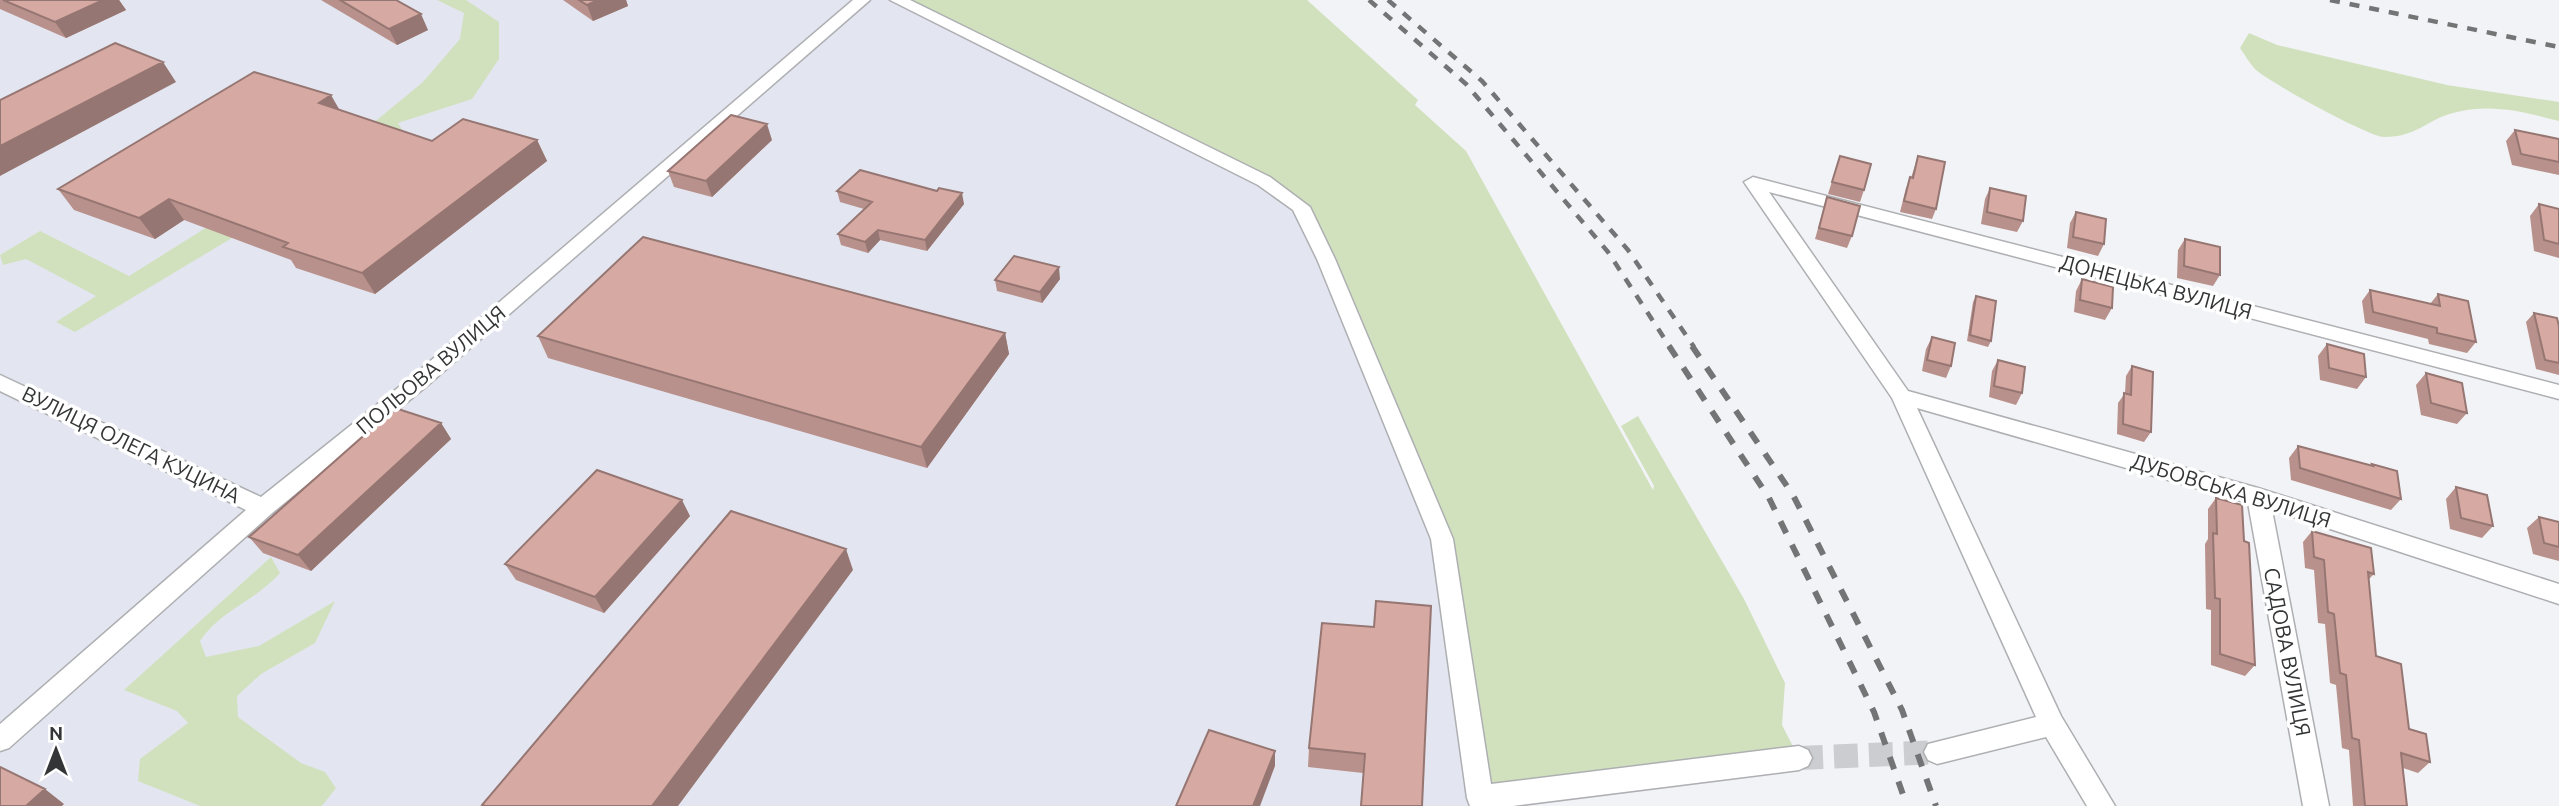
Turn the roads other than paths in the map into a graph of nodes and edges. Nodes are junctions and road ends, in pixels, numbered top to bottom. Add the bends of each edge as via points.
1 (862, 0) edge
2 (898, 0) edge
3 (0, 382) edge
4 (2559, 392) edge
5 (1901, 396) junction
6 (2258, 498) junction
7 (262, 508) junction
8 (2559, 594) edge
9 (2052, 724) junction
10 (0, 740) edge
11 (1937, 752) tunnel mouth
12 (1799, 758) tunnel mouth
13 (2102, 806) edge
14 (2316, 806) edge

1 - 7 street, ПОЛЬОВА ВУЛИЦЯ via 421,380
2 - 12 street via 1264,181 1301,207 1442,539 1480,797
3 - 7 street, ВУЛИЦЯ ОЛЕГА КУЦИНА
4 - 5 street, ДОНЕЦЬКА ВУЛИЦЯ via 1753,182
5 - 6 street, ДУБОВСЬКА ВУЛИЦЯ
5 - 9 street
6 - 8 street, ДУБОВСЬКА ВУЛИЦЯ
6 - 14 street, САДОВА ВУЛИЦЯ
7 - 10 street, ПОЛЬОВА ВУЛИЦЯ
9 - 11 street
9 - 13 street

